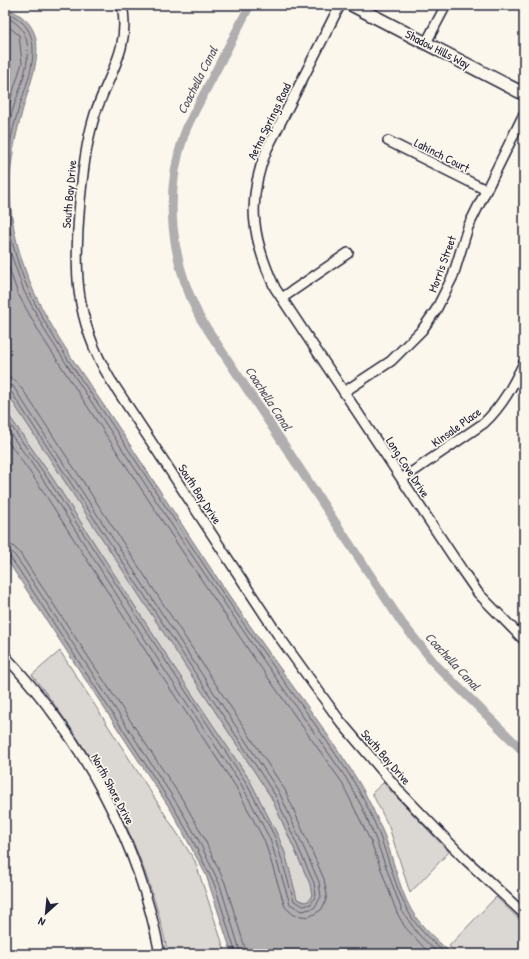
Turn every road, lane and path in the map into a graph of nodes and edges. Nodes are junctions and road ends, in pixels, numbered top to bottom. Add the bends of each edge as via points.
1 (122, 5) edge
2 (340, 5) edge
3 (352, 5) edge
4 (446, 5) edge
5 (426, 43) junction
6 (524, 94) edge
7 (524, 114) edge
8 (388, 141) dead end
9 (486, 190) junction
10 (348, 253) dead end
11 (282, 298) junction
12 (524, 363) edge
13 (344, 392) junction
14 (402, 479) junction
15 (524, 640) edge
16 (5, 656) edge
17 (524, 914) edge
18 (160, 954) edge

1 - 17 street, South Bay Drive via 125,29 121,53 100,98 86,146 77,241 79,301 95,352 110,379 274,629 332,710 407,799 464,858
2 - 11 street, Aetna Springs Road via 267,149 255,188 254,224 260,251
3 - 5 street, Shadow Hills Way
4 - 5 street
5 - 6 street, Shadow Hills Way
7 - 9 street, Morris Street
8 - 9 street, Lahinch Court
9 - 13 street, Morris Street via 468,227 453,276 436,310 422,330 391,361
10 - 11 street
11 - 13 street, Long Cove Drive
12 - 14 street, Kinsale Place via 494,414
13 - 14 street, Long Cove Drive
14 - 15 street, Long Cove Drive via 478,593
16 - 18 street, North Shore Drive via 31,684 68,734 113,811 140,875

